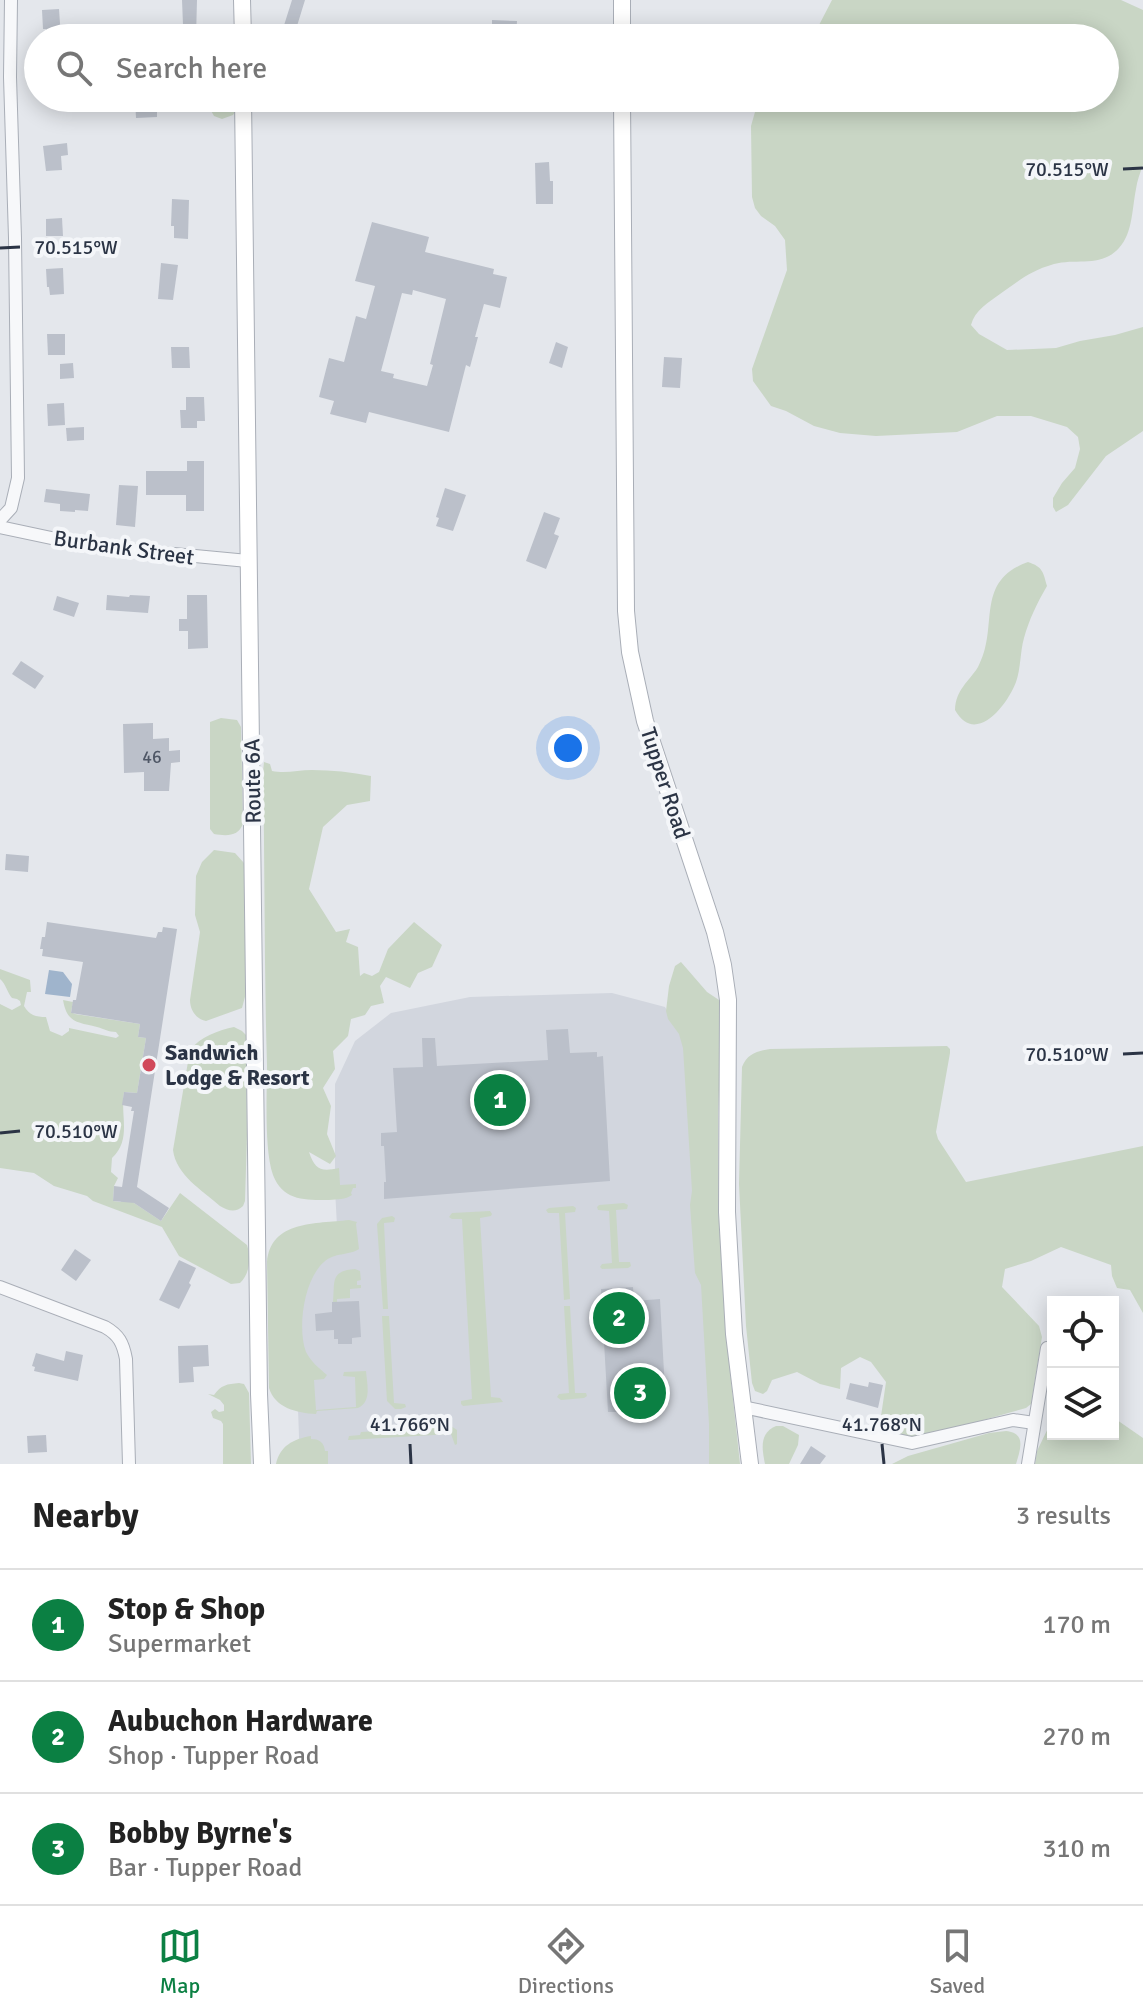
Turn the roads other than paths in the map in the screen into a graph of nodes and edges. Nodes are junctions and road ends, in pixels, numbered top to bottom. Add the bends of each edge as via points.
1 (11, 0) edge
2 (242, 0) edge
3 (622, 0) edge
4 (243, 24) edge
5 (622, 24) edge
6 (243, 112) edge
7 (622, 112) edge
8 (0, 520) edge
9 (0, 527) edge
10 (248, 561) junction
11 (0, 1287) edge
12 (1047, 1348) dead end
13 (743, 1407) junction
14 (1034, 1423) junction
15 (129, 1464) edge
16 (262, 1464) edge
17 (750, 1464) edge
18 (1028, 1464) edge

1 - 8 street via 18,478 11,508
2 - 4 main road
3 - 5 main road
6 - 10 main road, Route 6A
7 - 13 main road, Tupper Road via 626,611 645,721 723,965 729,1042 727,1212
9 - 10 street, Burbank Street via 89,546
10 - 16 main road, Route 6A
11 - 15 street via 116,1333 126,1359
12 - 14 street
13 - 14 street via 912,1443 1013,1420
13 - 17 main road, Tupper Road
14 - 18 street

